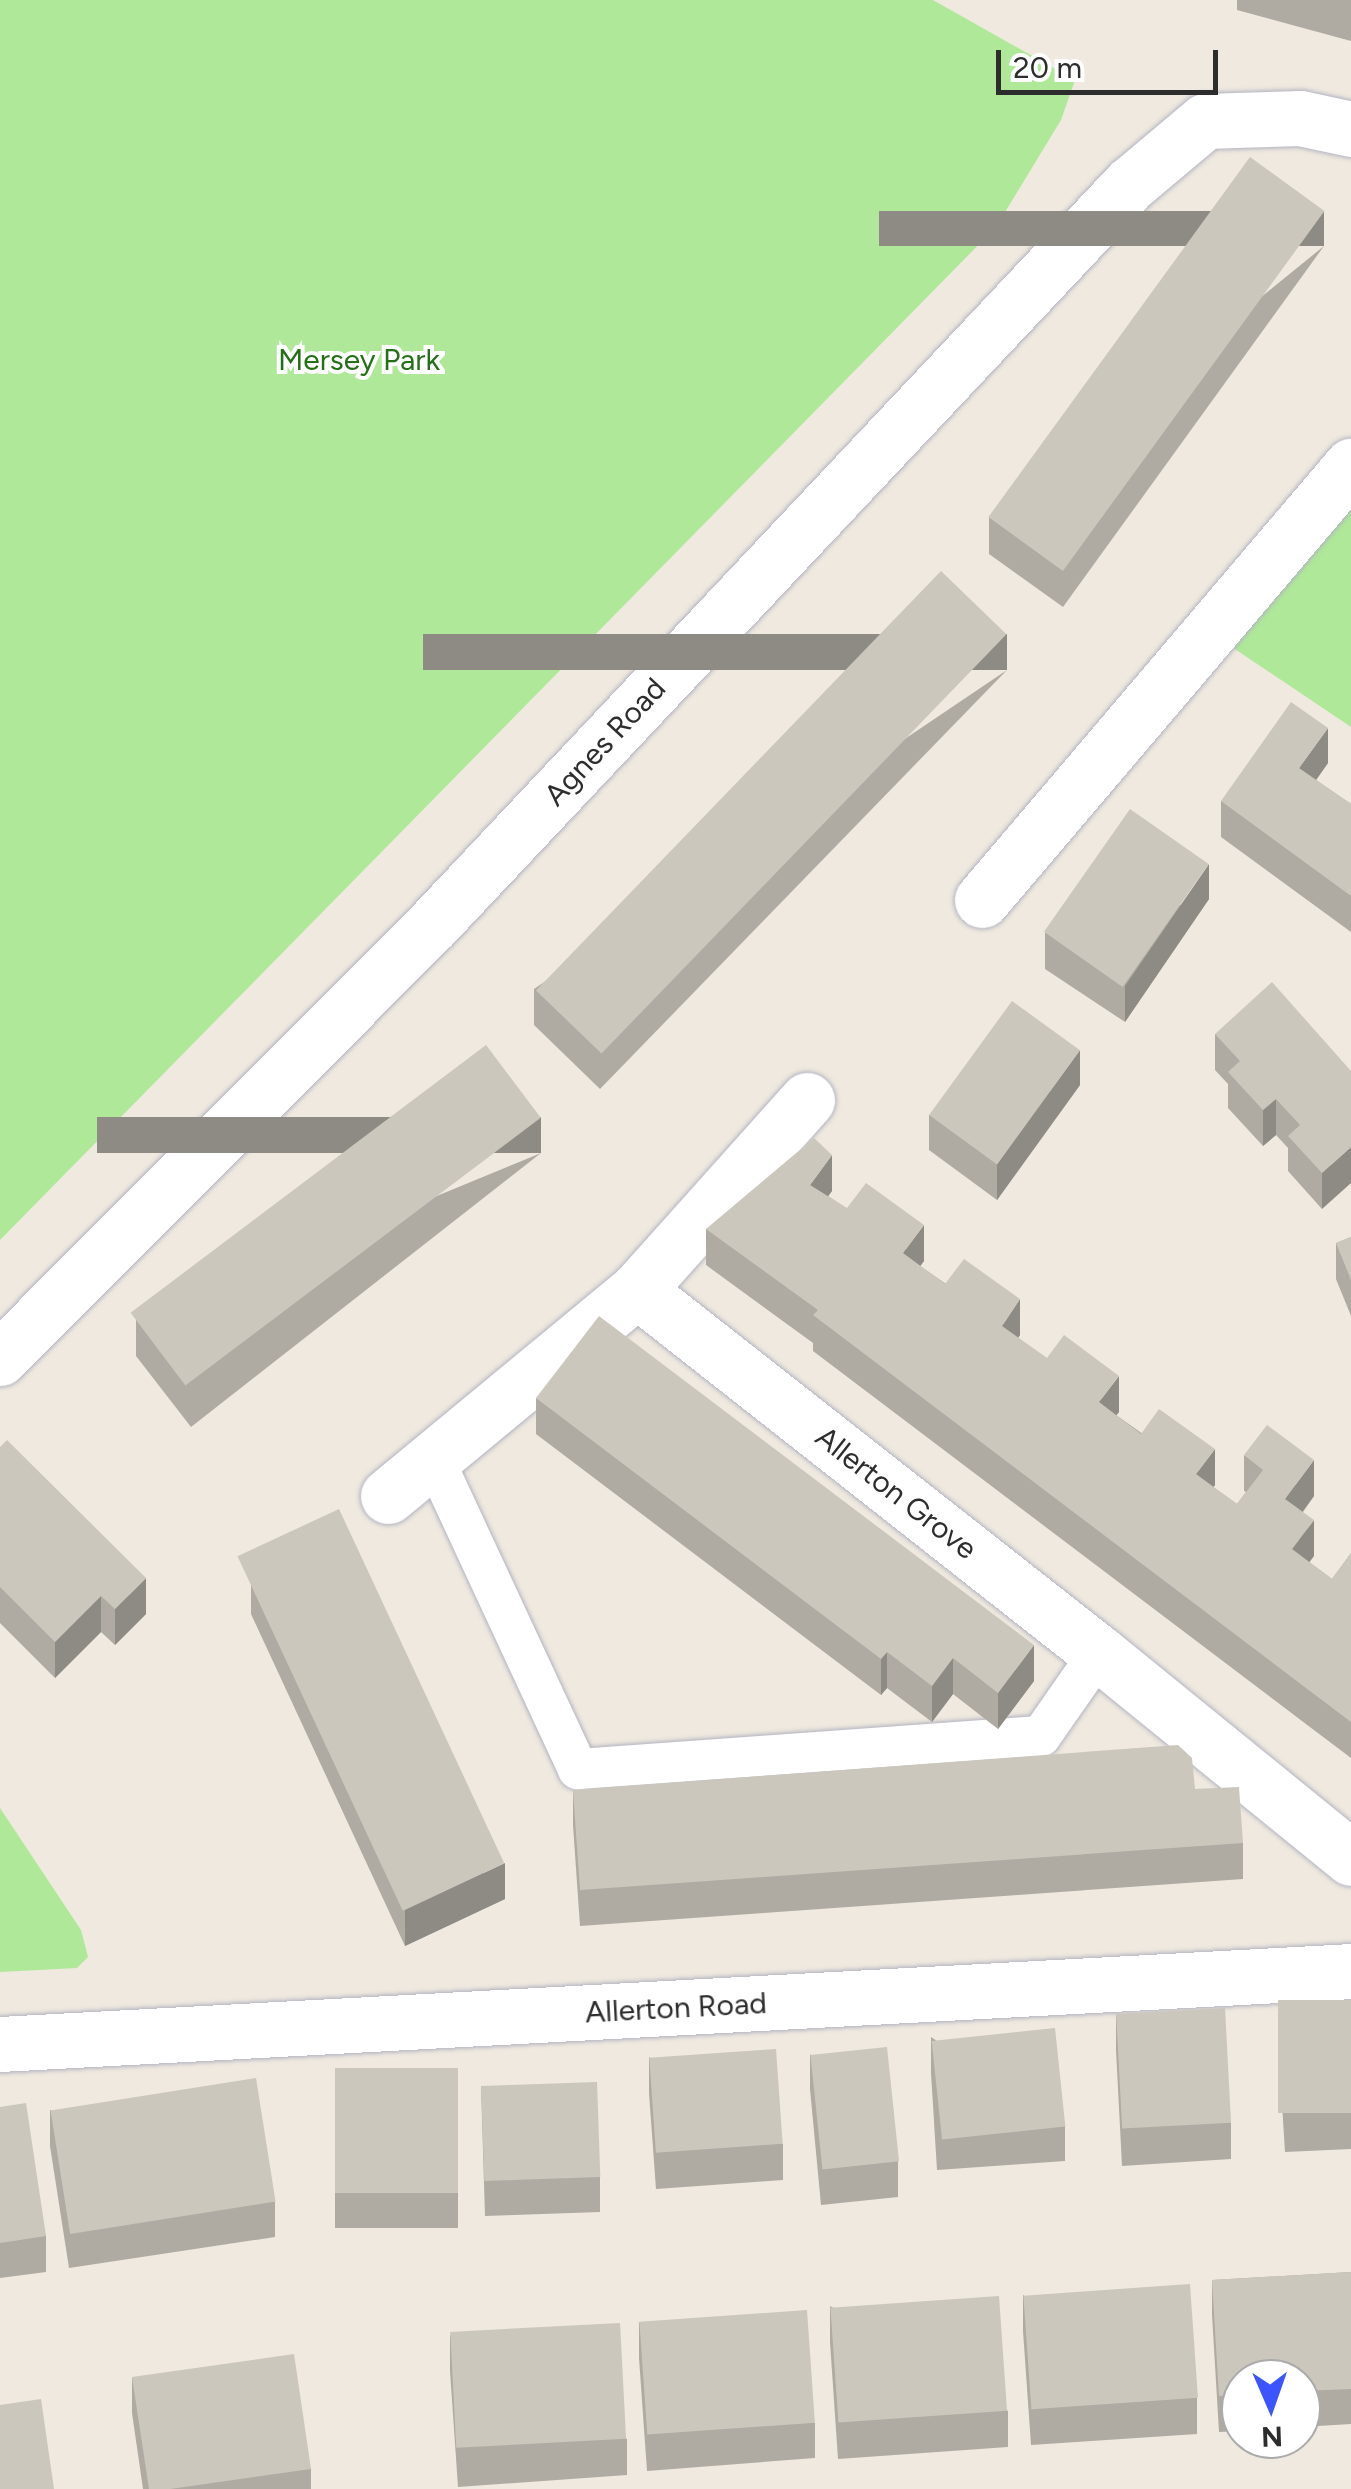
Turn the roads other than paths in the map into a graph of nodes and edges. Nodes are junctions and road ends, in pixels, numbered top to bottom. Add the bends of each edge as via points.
1 (1351, 129) edge
2 (1351, 466) edge
3 (982, 900) dead end
4 (807, 1100) dead end
5 (637, 1290) junction
6 (0, 1358) edge
7 (434, 1458) junction
8 (388, 1496) dead end
9 (1099, 1653) junction
10 (1351, 1858) edge
11 (1351, 1971) edge
12 (0, 2044) edge

1 - 6 street, Agnes Road via 1300,118 1205,121 1129,185 434,923
2 - 3 street
4 - 5 street
5 - 7 street
5 - 9 street, Allerton Grove
7 - 8 street
7 - 9 lane via 578,1769 1041,1736
9 - 10 street, Allerton Grove
11 - 12 street, Allerton Road

